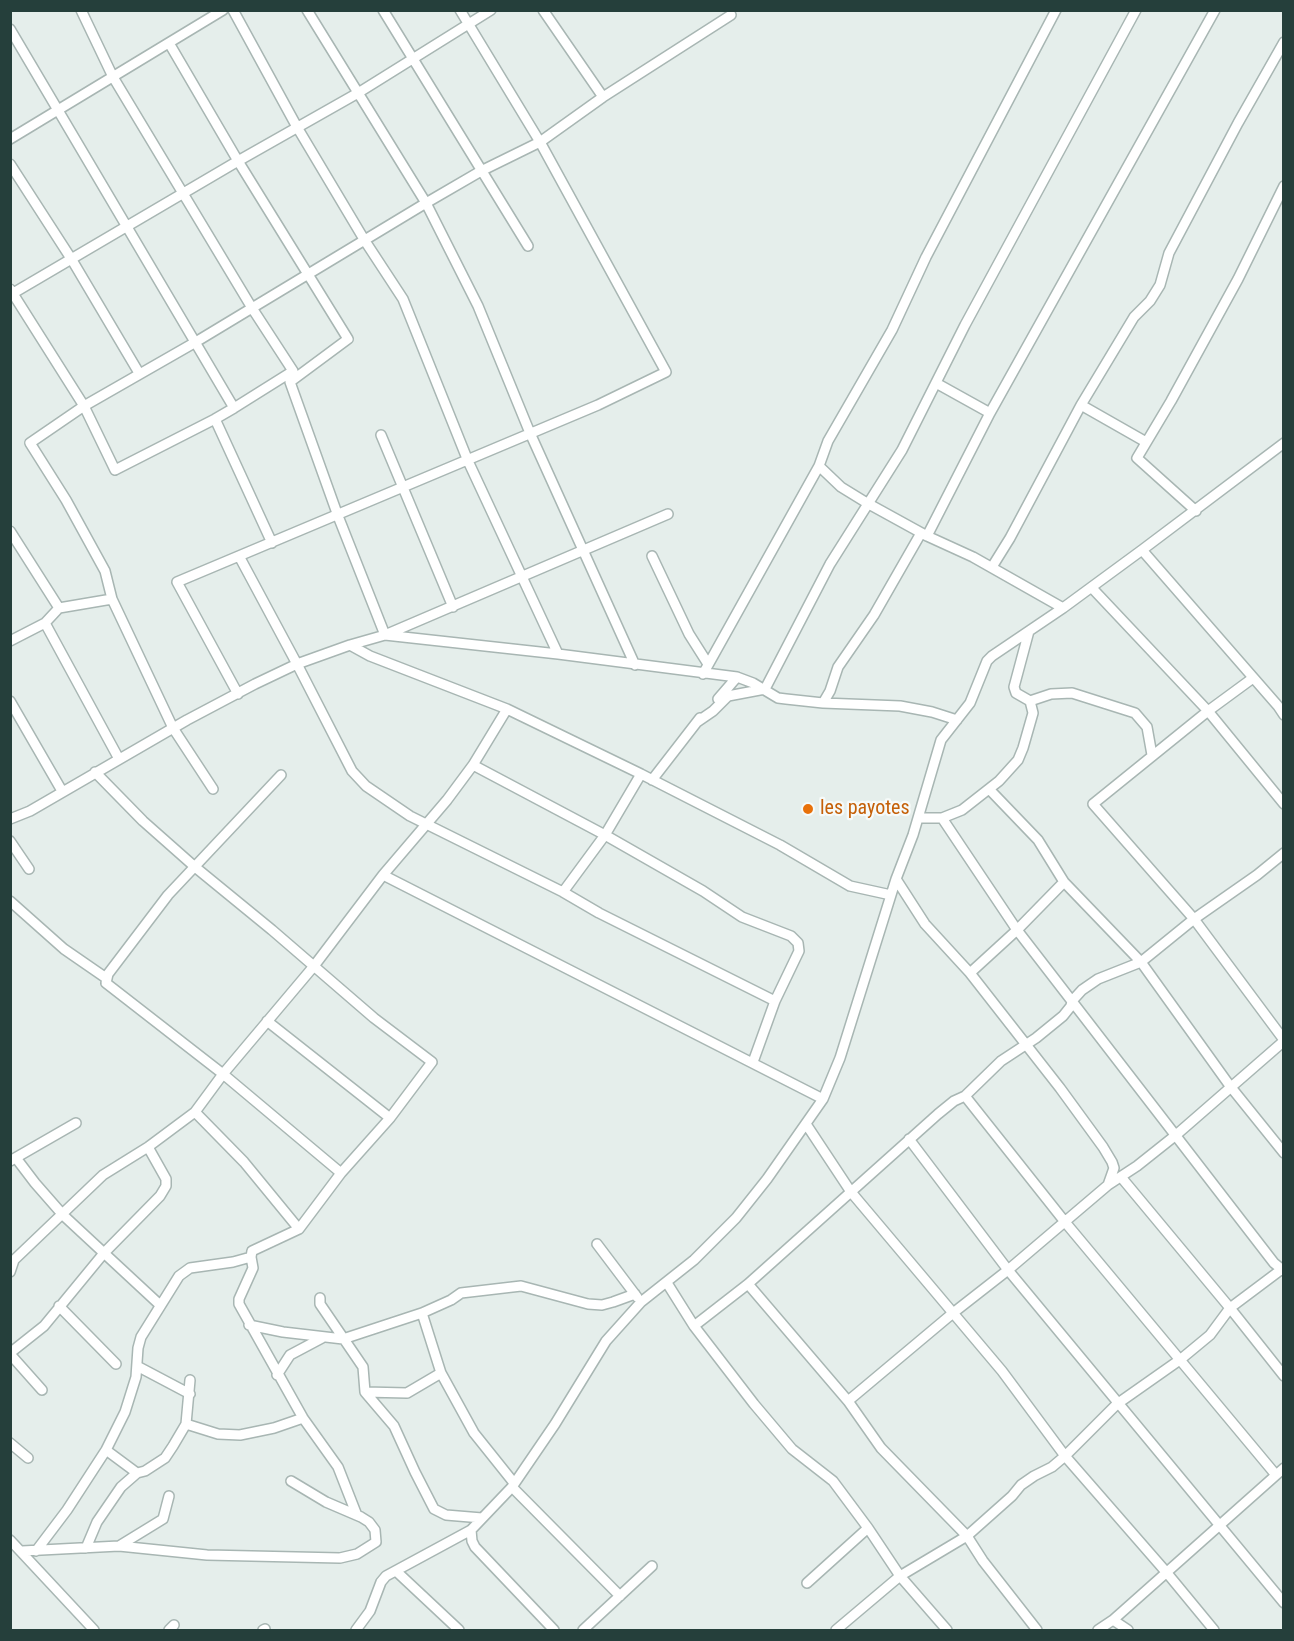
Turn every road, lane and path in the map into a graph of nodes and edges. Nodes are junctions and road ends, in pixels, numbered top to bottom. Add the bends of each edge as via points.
1 (81, 10) edge
2 (223, 10) edge
3 (234, 10) edge
4 (307, 10) edge
5 (383, 10) edge
6 (460, 10) edge
7 (491, 10) edge
8 (543, 10) edge
9 (1056, 10) edge
10 (1137, 10) edge
11 (1215, 10) edge
12 (731, 15) dead end
13 (469, 25) junction
14 (10, 29) edge
15 (1284, 42) edge
16 (170, 43) junction
17 (413, 60) junction
18 (113, 77) junction
19 (358, 93) junction
20 (603, 97) junction
21 (58, 110) junction
22 (297, 127) junction
23 (10, 138) edge
24 (540, 142) junction
25 (238, 161) junction
26 (10, 164) edge
27 (482, 171) junction
28 (1284, 186) edge
29 (183, 195) junction
30 (426, 203) junction
31 (128, 227) junction
32 (365, 241) junction
33 (528, 246) dead end
34 (72, 260) junction
35 (309, 274) junction
36 (11, 293) edge
37 (252, 308) junction
38 (194, 343) junction
39 (293, 371) junction
40 (139, 373) junction
41 (290, 382) junction
42 (936, 383) junction
43 (1081, 405) junction
44 (84, 406) junction
45 (234, 408) junction
46 (990, 413) junction
47 (214, 418) junction
48 (530, 433) junction
49 (381, 435) dead end
50 (1146, 442) junction
51 (1284, 442) edge
52 (468, 461) junction
53 (819, 466) junction
54 (402, 487) junction
55 (867, 503) junction
56 (1196, 511) junction
57 (668, 514) dead end
58 (338, 516) junction
59 (10, 531) edge
60 (924, 534) junction
61 (272, 543) junction
62 (583, 550) junction
63 (1143, 550) junction
64 (239, 556) junction
65 (652, 556) dead end
66 (992, 567) junction
67 (522, 577) junction
68 (1092, 588) junction
69 (112, 599) junction
70 (453, 607) junction
71 (58, 608) junction
72 (1063, 608) junction
73 (45, 623) junction
74 (1029, 631) junction
75 (385, 635) junction
76 (10, 641) edge
77 (350, 645) junction
78 (558, 654) junction
79 (297, 664) junction
80 (708, 664) junction
81 (635, 665) junction
82 (703, 674) junction
83 (738, 677) junction
84 (1253, 678) junction
85 (765, 689) junction
86 (238, 694) junction
87 (10, 701) edge
88 (1030, 701) junction
89 (823, 703) junction
90 (507, 709) junction
91 (1208, 711) junction
92 (1284, 715) edge
93 (957, 720) junction
94 (697, 722) junction
95 (173, 728) junction
96 (1152, 755) junction
97 (119, 759) junction
98 (473, 765) junction
99 (95, 772) junction
100 (641, 774) junction
101 (281, 775) dead end
102 (652, 780) junction
103 (213, 789) dead end
104 (989, 789) junction
105 (62, 791) junction
106 (1284, 804) edge
107 (918, 818) junction
108 (942, 818) junction
109 (10, 819) edge
110 (427, 824) junction
111 (605, 835) junction
112 (10, 841) edge
113 (1284, 853) edge
114 (195, 867) junction
115 (29, 869) dead end
116 (383, 875) junction
117 (896, 879) junction
118 (1064, 882) junction
119 (563, 892) junction
120 (891, 895) junction
121 (10, 901) edge
122 (1194, 919) junction
123 (1017, 930) junction
124 (1141, 962) junction
125 (314, 966) junction
126 (969, 974) junction
127 (106, 978) junction
128 (775, 1001) junction
129 (1072, 1001) junction
130 (267, 1021) junction
131 (1284, 1041) edge
132 (1025, 1045) junction
133 (753, 1062) junction
134 (223, 1074) junction
135 (1230, 1086) junction
136 (965, 1096) junction
137 (823, 1098) junction
138 (195, 1112) junction
139 (390, 1118) junction
140 (76, 1123) dead end
141 (806, 1124) junction
142 (1176, 1136) junction
143 (909, 1139) junction
144 (148, 1147) junction
145 (1284, 1153) edge
146 (13, 1159) edge
147 (341, 1173) junction
148 (1121, 1177) junction
149 (1108, 1185) junction
150 (851, 1192) junction
151 (63, 1215) junction
152 (1065, 1222) junction
153 (299, 1229) junction
154 (597, 1244) dead end
155 (104, 1253) junction
156 (12, 1257) edge
157 (251, 1257) junction
158 (1008, 1270) junction
159 (1283, 1270) edge
160 (10, 1272) edge
161 (667, 1283) junction
162 (748, 1284) junction
163 (635, 1294) junction
164 (320, 1298) dead end
165 (641, 1302) junction
166 (160, 1305) junction
167 (59, 1306) junction
168 (1230, 1308) junction
169 (422, 1313) junction
170 (953, 1313) junction
171 (249, 1325) junction
172 (694, 1326) junction
173 (322, 1338) junction
174 (343, 1339) junction
175 (10, 1353) edge
176 (1181, 1359) junction
177 (116, 1364) dead end
178 (137, 1366) junction
179 (441, 1373) junction
180 (277, 1375) junction
181 (1284, 1376) edge
182 (190, 1380) dead end
183 (42, 1390) dead end
184 (365, 1392) junction
185 (190, 1394) junction
186 (848, 1401) junction
187 (1117, 1404) junction
188 (303, 1418) junction
189 (186, 1424) junction
190 (10, 1443) edge
191 (106, 1450) junction
192 (1065, 1456) junction
193 (28, 1458) dead end
194 (1280, 1472) edge
195 (137, 1473) junction
196 (291, 1481) dead end
197 (513, 1485) junction
198 (169, 1496) dead end
199 (356, 1513) junction
200 (482, 1518) junction
201 (1220, 1526) junction
202 (868, 1528) junction
203 (471, 1530) junction
204 (967, 1536) junction
205 (10, 1540) edge
206 (119, 1546) junction
207 (86, 1548) junction
208 (22, 1551) junction
209 (36, 1551) junction
210 (652, 1566) dead end
211 (396, 1571) junction
212 (1167, 1573) junction
213 (900, 1576) junction
214 (807, 1583) dead end
215 (620, 1596) junction
216 (1284, 1603) edge
217 (1113, 1620) junction
218 (843, 1629) edge
219 (94, 1630) edge
220 (359, 1630) edge
221 (459, 1630) edge
222 (554, 1630) edge
223 (583, 1630) edge
224 (947, 1630) edge
225 (1037, 1630) edge
226 (1098, 1630) edge
227 (1128, 1630) edge
228 (1214, 1630) edge

1 - 18 street
2 - 16 street
3 - 22 street
4 - 19 street
5 - 17 street
6 - 13 street
7 - 13 street
8 - 20 street
9 - 53 street via 926,257 892,330 828,441
10 - 42 street
11 - 46 street
12 - 20 street
13 - 17 street
13 - 24 street
14 - 21 street
15 - 43 street via 1169,253 1155,294 1134,317
16 - 18 street
16 - 25 street
17 - 19 street
17 - 27 street
18 - 21 street
18 - 29 street
19 - 22 street
19 - 30 street
20 - 24 street
21 - 23 street
21 - 31 street
22 - 25 street
22 - 32 street
24 - 27 street
24 - 48 street via 666,372
25 - 29 street
25 - 35 street
26 - 34 street
27 - 30 street
27 - 33 street
28 - 50 street via 1232,289
29 - 31 street
29 - 37 street
30 - 32 street
30 - 48 street via 478,306
31 - 34 street
31 - 38 street
32 - 35 street
32 - 52 street via 404,299
34 - 36 street
34 - 40 street
35 - 37 street
35 - 41 street via 348,339
36 - 44 street
37 - 38 street
37 - 39 street
38 - 40 street
38 - 45 street
39 - 41 street
39 - 45 street
40 - 44 street
41 - 58 street
42 - 46 street
42 - 55 street via 902,450
43 - 50 street
43 - 66 street
44 - 47 street via 115,470
44 - 69 street via 30,443 105,571
45 - 47 street
46 - 60 street
47 - 61 street
48 - 52 street
48 - 62 street
49 - 54 street
50 - 56 street via 1137,458
51 - 56 street
52 - 54 street
52 - 67 street
53 - 55 street via 841,487
53 - 80 street
54 - 58 street
54 - 70 street
55 - 60 street
55 - 85 street via 830,564
56 - 63 street
57 - 62 street
58 - 61 street
58 - 75 street
59 - 71 street
60 - 66 street
60 - 89 street via 838,667
61 - 64 street
62 - 67 street
62 - 81 street
63 - 68 street
63 - 84 street
64 - 79 street
64 - 86 street via 177,582
65 - 80 street via 689,634
66 - 72 street
67 - 70 street
67 - 78 street
68 - 72 street
68 - 91 street
69 - 71 street
69 - 95 street
70 - 75 street
71 - 73 street
72 - 74 street
73 - 76 street
73 - 97 street
74 - 88 street via 1014,687 1016,693
74 - 93 street via 987,661 970,703
75 - 77 street
75 - 78 street
77 - 79 street
77 - 90 street
78 - 81 street
79 - 86 street
79 - 110 street via 352,771 366,786
80 - 82 street
81 - 82 street
82 - 83 street
83 - 85 street
83 - 94 street
84 - 91 street
84 - 92 street
85 - 89 street via 778,698
85 - 94 street via 728,696
86 - 95 street
87 - 105 street
88 - 96 street via 1072,693 1135,713 1147,727
88 - 104 street via 1034,713 1023,748 1010,770
89 - 93 street via 900,706
90 - 98 street
90 - 100 street
91 - 96 street
91 - 106 street
93 - 107 street via 941,740
94 - 102 street
95 - 97 street
95 - 103 street
96 - 122 street via 1093,804
97 - 99 street
98 - 110 street
98 - 111 street
99 - 105 street
99 - 114 street
100 - 102 street
100 - 111 street
101 - 114 street
102 - 120 street via 780,844 849,886
104 - 108 street via 962,810
104 - 118 street via 1038,840
105 - 109 street
107 - 108 street
107 - 117 street
108 - 123 street
110 - 116 street
110 - 119 street
111 - 119 street
111 - 128 street via 742,917 791,936 799,951
112 - 115 street
113 - 122 street
114 - 125 street
114 - 127 street via 149,918
116 - 125 street
116 - 133 street
117 - 120 street
117 - 126 street via 925,924
118 - 123 street
118 - 124 street
119 - 128 street
120 - 137 street via 840,1058
121 - 127 street via 64,949
122 - 124 street
122 - 131 street
123 - 126 street
123 - 129 street
124 - 129 street via 1098,979
124 - 135 street
125 - 130 street
125 - 139 street via 432,1062
126 - 132 street
127 - 134 street via 109,987
128 - 133 street
129 - 132 street via 1063,1016
129 - 142 street
130 - 134 street
130 - 139 street
131 - 135 street
132 - 136 street via 1001,1061
132 - 149 street via 1109,1156 1114,1168
133 - 137 street
134 - 138 street
134 - 147 street
135 - 142 street
135 - 145 street
136 - 143 street
136 - 152 street
137 - 141 street
138 - 144 street
138 - 153 street via 244,1162
139 - 147 street
140 - 146 street
141 - 150 street
141 - 161 street via 736,1218
142 - 148 street
142 - 159 street
143 - 150 street
143 - 158 street
144 - 151 street via 103,1175
144 - 155 street via 166,1186
146 - 151 street
147 - 153 street
148 - 149 street
148 - 168 street
149 - 152 street
150 - 162 street
150 - 170 street
151 - 155 street
151 - 156 street
152 - 158 street
152 - 176 street
153 - 157 street via 252,1251
154 - 163 street
155 - 166 street
155 - 167 street
156 - 160 street
157 - 166 street via 190,1268 179,1276
157 - 171 street via 253,1268 239,1299
158 - 170 street
158 - 187 street
159 - 168 street
161 - 165 street
161 - 172 street
162 - 172 street
162 - 186 street
163 - 165 street
163 - 169 street via 602,1305 521,1286 461,1293
164 - 174 street
165 - 197 street via 596,1354
166 - 178 street via 141,1337
167 - 175 street via 44,1326
167 - 177 street
168 - 176 street via 1210,1335
168 - 181 street
169 - 174 street
169 - 179 street
170 - 186 street
170 - 192 street
171 - 173 street
171 - 180 street
172 - 202 street via 753,1404 792,1449 833,1481
173 - 174 street
173 - 180 street via 290,1354
174 - 184 street via 363,1367
175 - 183 street
176 - 187 street
176 - 194 street
178 - 185 street
178 - 191 street via 125,1412
179 - 184 street via 407,1393
179 - 197 street via 474,1433
180 - 188 street
182 - 185 street
184 - 200 street via 394,1426 434,1509 446,1515
185 - 189 street
186 - 204 street via 881,1448
187 - 192 street
187 - 201 street
188 - 189 street via 240,1436
188 - 199 street via 338,1467
189 - 195 street via 165,1458
190 - 193 street
191 - 195 street
191 - 209 street
192 - 204 street via 1022,1485
192 - 212 street
194 - 201 street
195 - 207 street via 110,1502
196 - 199 street via 326,1502
197 - 200 street
197 - 215 street
198 - 206 street via 163,1519
199 - 206 street via 375,1530 376,1542 357,1554 340,1558 207,1555
200 - 203 street
201 - 212 street
201 - 216 street
202 - 213 street
202 - 214 street
203 - 211 street
203 - 222 street via 475,1547
204 - 213 street
204 - 225 street
205 - 208 street
206 - 207 street
207 - 209 street
208 - 209 street
208 - 219 street
210 - 215 street
211 - 220 street via 381,1582
211 - 221 street
212 - 217 street
212 - 228 street
213 - 218 street
213 - 224 street
215 - 223 street
217 - 226 street
217 - 227 street

